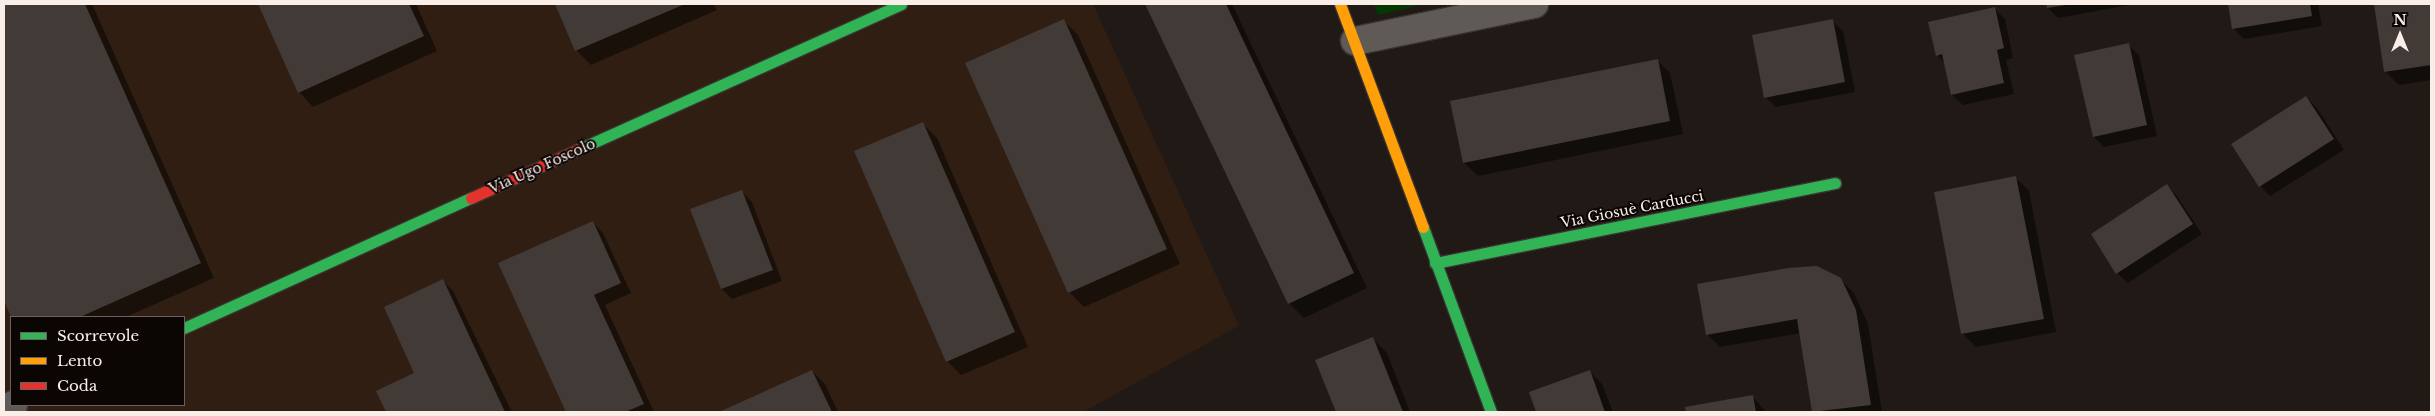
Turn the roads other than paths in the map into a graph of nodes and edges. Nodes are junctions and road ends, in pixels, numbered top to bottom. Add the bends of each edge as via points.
1 (901, 4) edge
2 (1340, 4) edge
3 (1534, 4) edge
4 (1355, 41) junction
5 (1835, 184) dead end
6 (1436, 263) junction
7 (185, 328) edge
8 (1491, 412) edge

1 - 7 street, Via Ugo Foscolo
2 - 4 street
3 - 4 street
4 - 6 street
5 - 6 street, Via Giosuè Carducci
6 - 8 street

